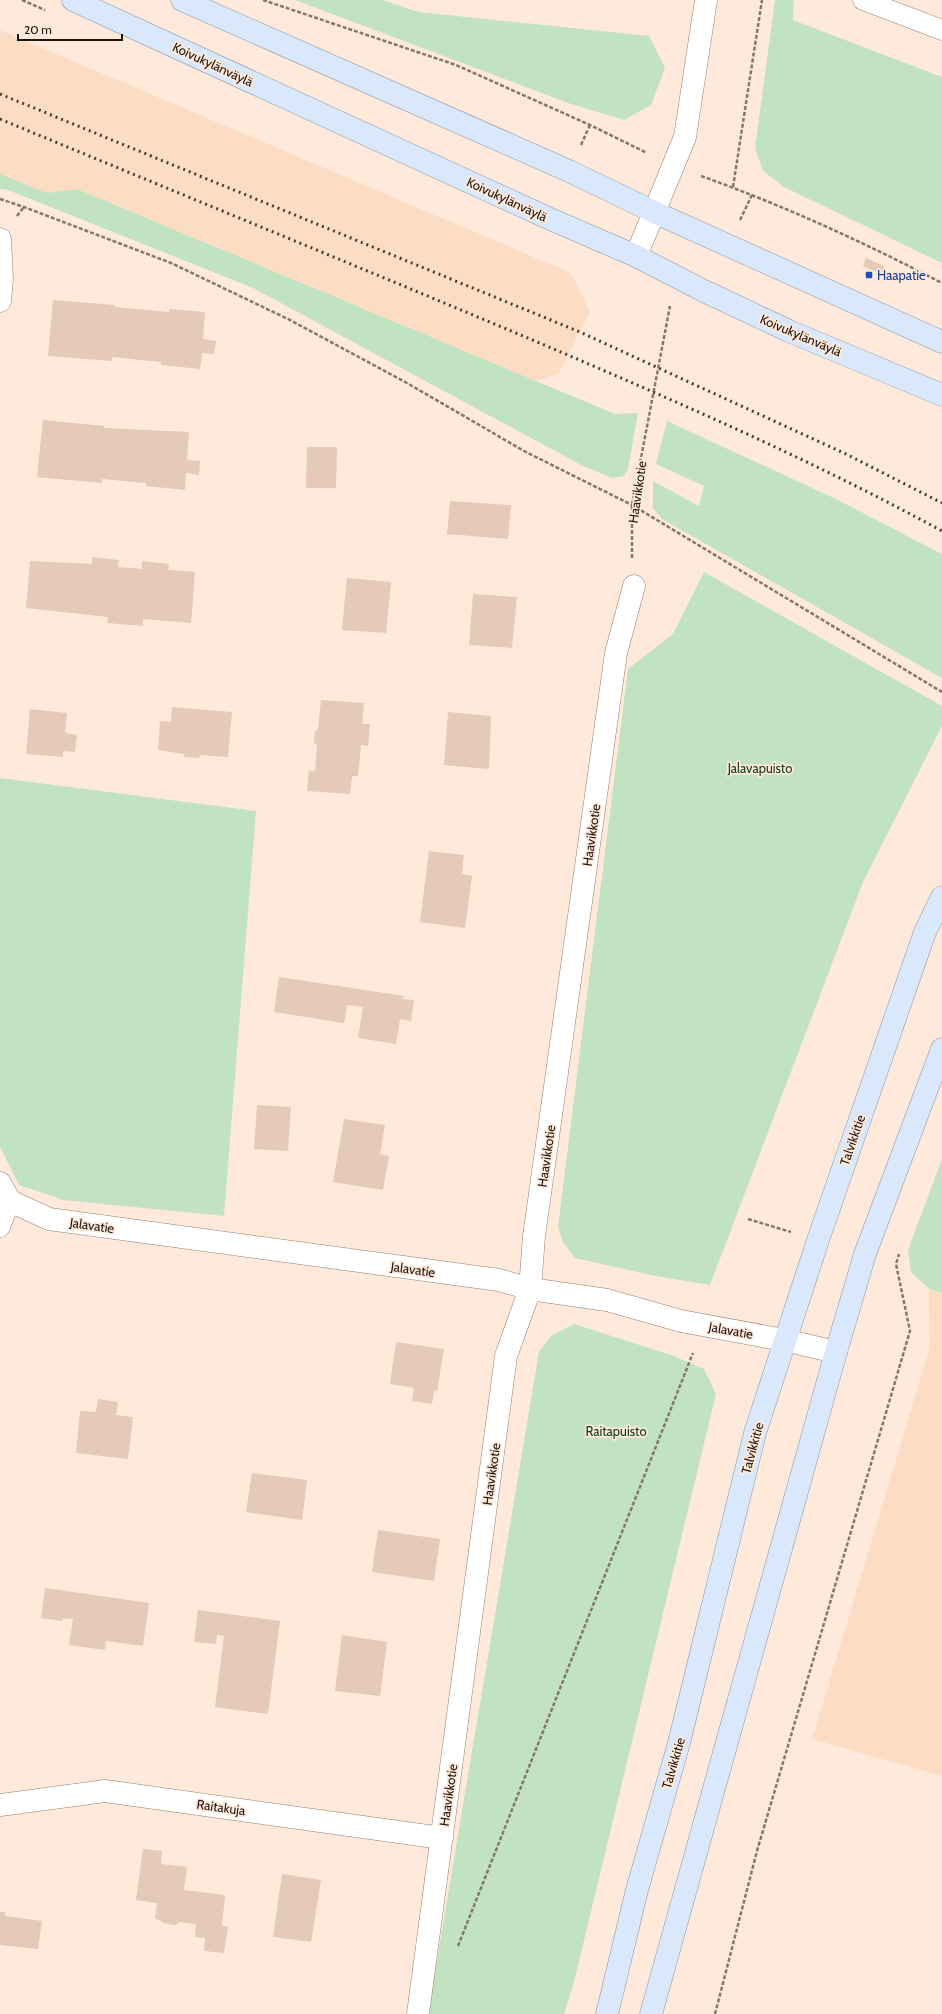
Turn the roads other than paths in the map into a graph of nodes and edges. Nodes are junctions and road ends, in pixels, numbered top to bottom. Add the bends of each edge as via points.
1 (73, 0) edge
2 (182, 0) edge
3 (706, 0) edge
4 (863, 0) edge
5 (942, 30) edge
6 (654, 212) junction
7 (0, 239) edge
8 (636, 256) junction
9 (0, 302) edge
10 (942, 342) edge
11 (942, 395) edge
12 (634, 586) road end
13 (942, 897) edge
14 (942, 1049) edge
15 (5, 1192) edge
16 (0, 1227) edge
17 (530, 1288) junction
18 (784, 1340) junction
19 (836, 1352) junction
20 (0, 1805) edge
21 (442, 1838) junction
22 (418, 2014) edge
23 (607, 2014) edge
24 (651, 2014) edge

1 - 8 main road, Koivukylänväylä
2 - 6 main road via 569,171
3 - 6 street via 685,137
4 - 5 lane
6 - 8 street
6 - 10 main road
7 - 9 street
8 - 11 main road, Koivukylänväylä via 789,331
12 - 17 street, Haavikkotie via 616,652 534,1236
13 - 18 main road, Talvikkitie via 925,932
14 - 19 main road via 865,1254
15 - 16 lane
15 - 17 street, Jalavatie via 49,1219 499,1280
17 - 18 street, Jalavatie via 607,1300 681,1322
17 - 21 street, Haavikkotie via 506,1356
18 - 19 street, Jalavatie
18 - 23 main road, Talvikkitie via 755,1433 681,1735 637,1890
19 - 24 main road
20 - 21 street, Raitakuja via 105,1791
21 - 22 street, Haavikkotie

